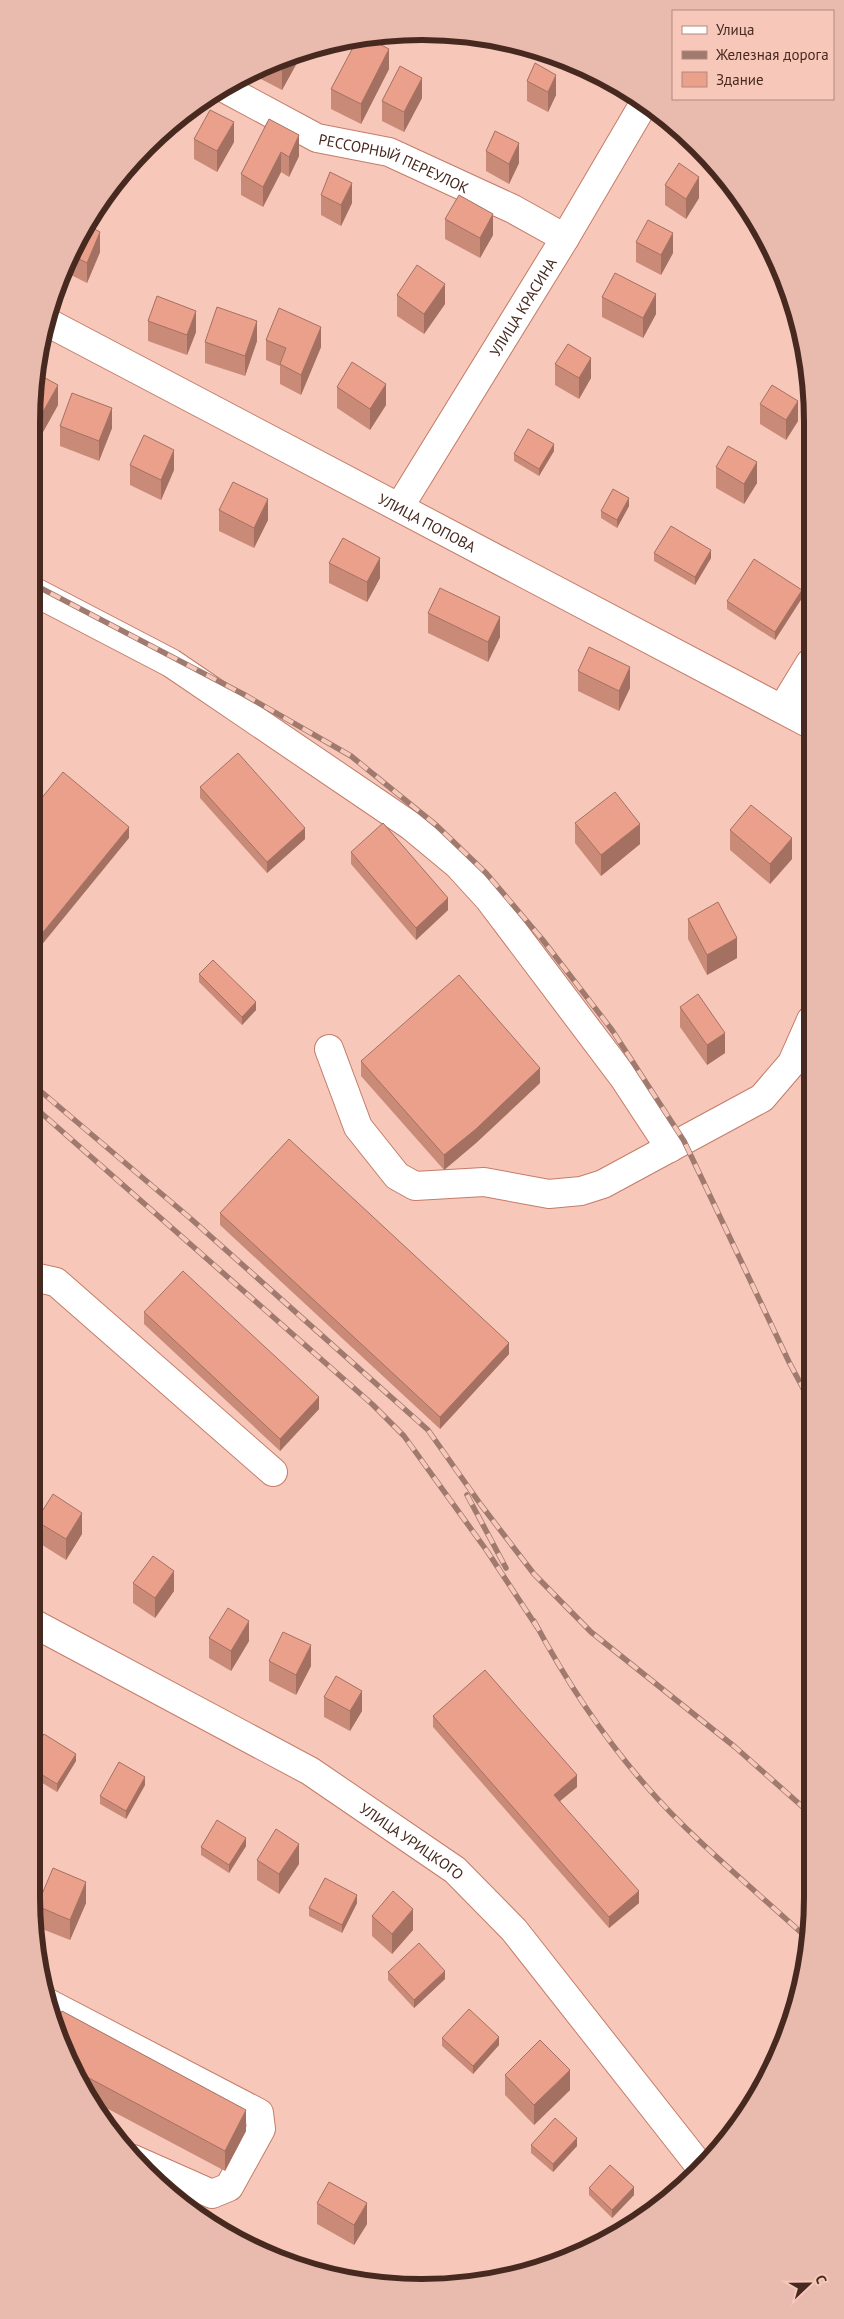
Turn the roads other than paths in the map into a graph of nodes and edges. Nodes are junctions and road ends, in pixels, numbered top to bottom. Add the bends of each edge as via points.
1 (231, 91) edge
2 (641, 109) edge
3 (565, 238) junction
4 (52, 325) edge
5 (400, 506) junction
6 (40, 595) edge
7 (804, 673) edge
8 (782, 709) junction
9 (804, 721) edge
10 (804, 1036) edge
11 (329, 1049) dead end
12 (670, 1148) junction
13 (40, 1278) edge
14 (273, 1472) dead end
15 (40, 1627) edge
16 (57, 2011) edge
17 (697, 2162) edge
18 (154, 2169) edge

1 - 3 street, РЕССОРНЫЙ ПЕРЕУЛОК via 317,138 388,152 513,209
2 - 3 street, УЛИЦА КРАСИНА
3 - 5 street, УЛИЦА КРАСИНА
4 - 5 street, УЛИЦА ПОПОВА
5 - 8 street, УЛИЦА ПОПОВА
6 - 12 street via 171,663 411,826 458,865 489,899 624,1078
7 - 8 street
8 - 9 street, УЛИЦА ПОПОВА
10 - 12 street via 792,1063 762,1098
11 - 12 street via 358,1127 396,1176 415,1186 484,1182 550,1194 581,1191 603,1184
13 - 14 street via 56,1282
15 - 17 street, УЛИЦА УРИЦКОГО via 310,1771 455,1870 514,1930
16 - 18 street via 259,2113 261,2129 229,2187 221,2192 212,2194

